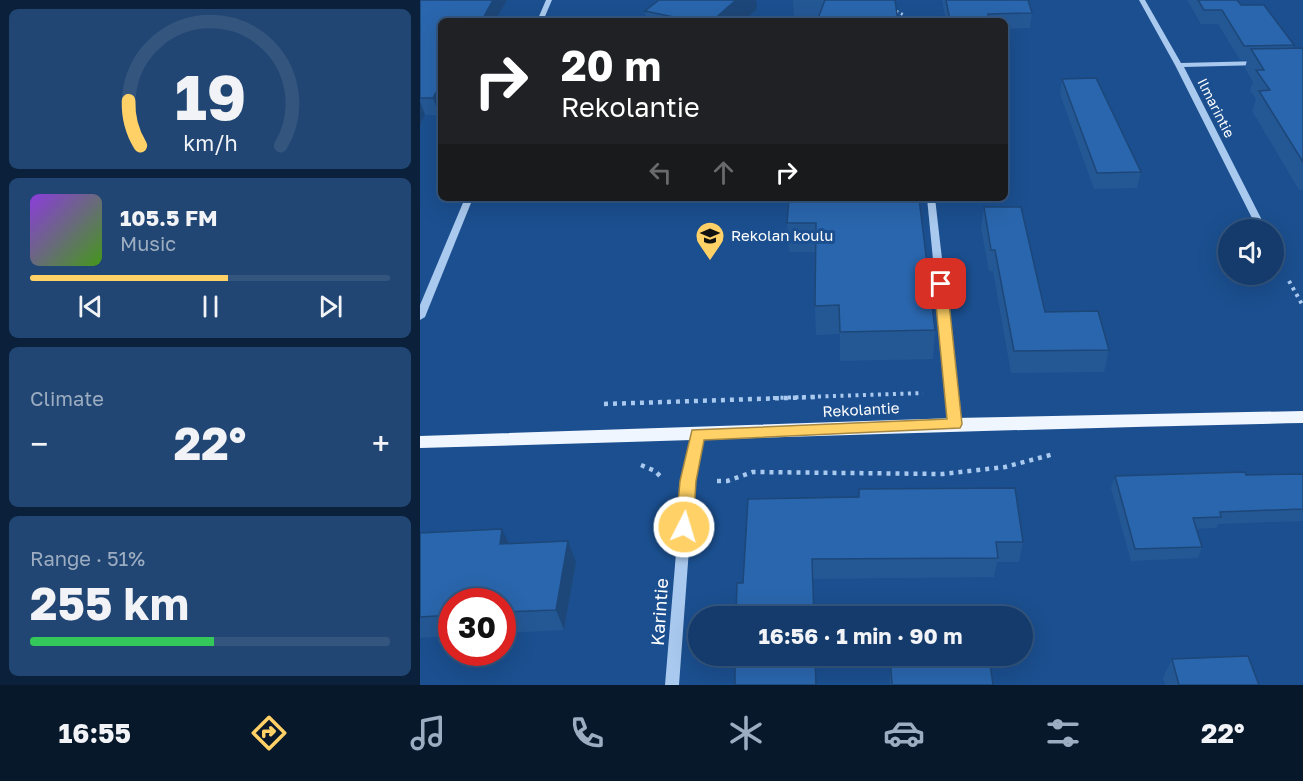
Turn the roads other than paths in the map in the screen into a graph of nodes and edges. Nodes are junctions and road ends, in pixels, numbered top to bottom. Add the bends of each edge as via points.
1 (549, 0) edge
2 (1142, 0) edge
3 (541, 18) edge
4 (1269, 63) edge
5 (1179, 65) junction
6 (468, 201) edge
7 (931, 201) edge
8 (1257, 219) edge
9 (420, 317) edge
10 (1303, 417) edge
11 (954, 424) junction
12 (698, 434) junction
13 (420, 442) edge
14 (672, 685) edge

1 - 3 street
2 - 5 street, Ilmarintie
4 - 5 street
5 - 8 street, Ilmarintie
6 - 9 street
7 - 11 street
10 - 11 main road, Rekolantie
11 - 12 main road, Rekolantie
12 - 13 main road, Rekolantie
12 - 14 street, Karintie via 688,481

